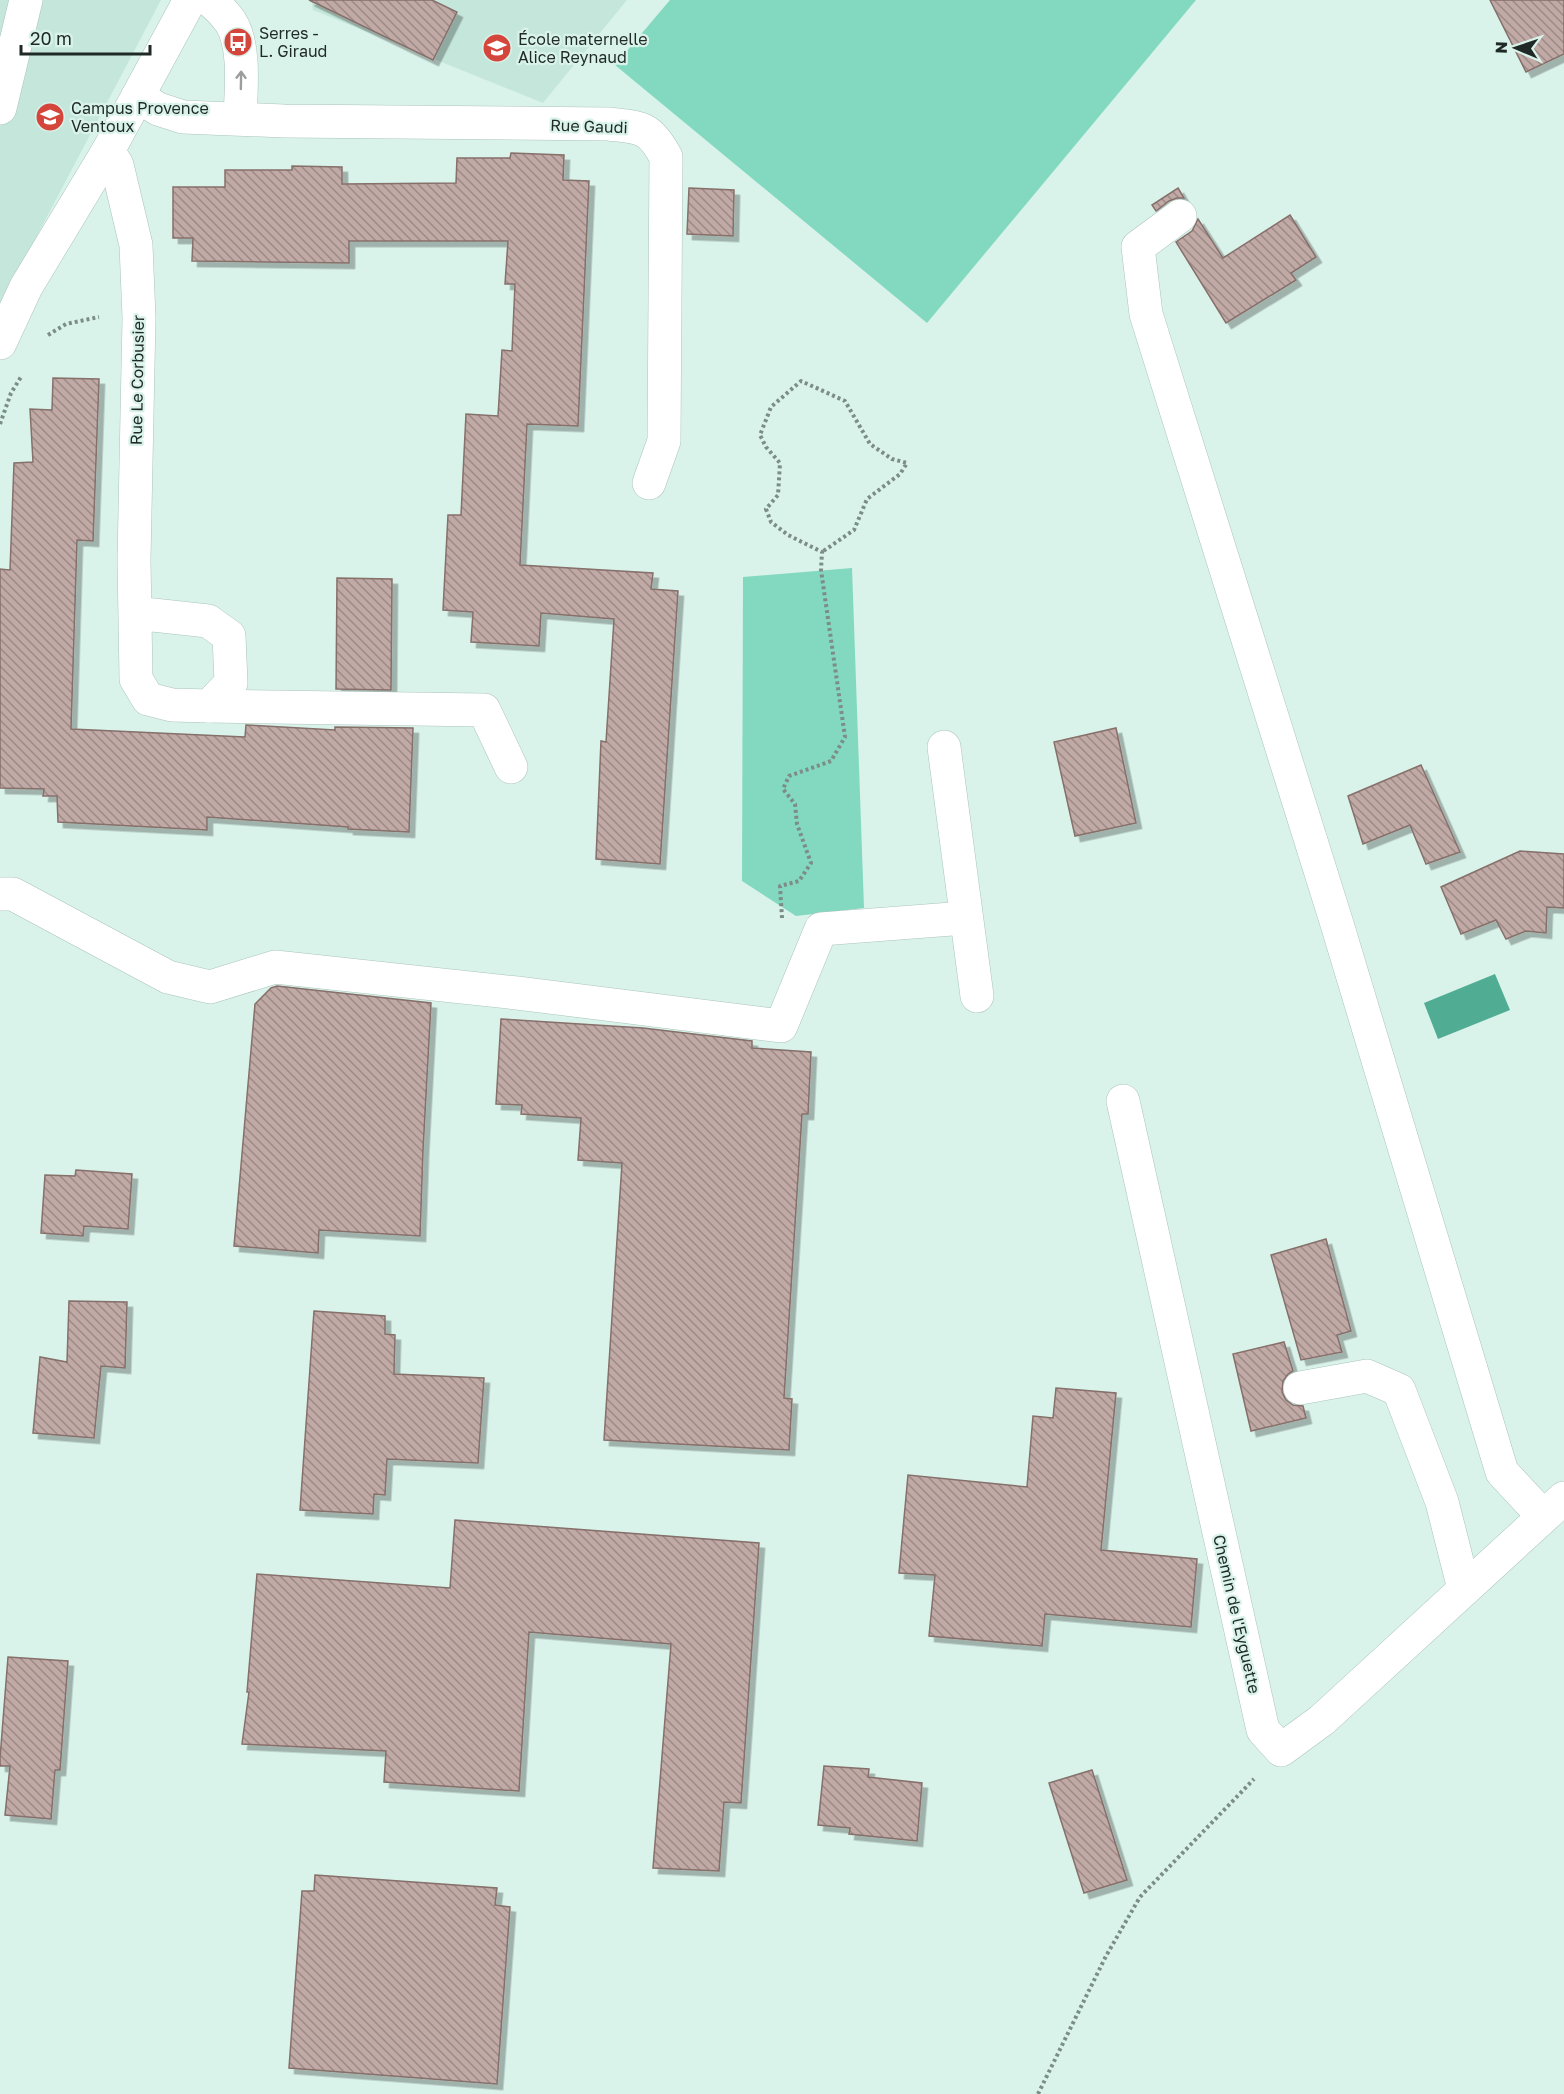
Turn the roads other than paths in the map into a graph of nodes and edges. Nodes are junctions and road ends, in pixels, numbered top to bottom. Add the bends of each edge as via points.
1 (26, 0) edge
2 (190, 0) edge
3 (210, 0) edge
4 (138, 96) junction
5 (0, 108) edge
6 (240, 118) junction
7 (108, 151) junction
8 (1180, 216) dead end
9 (0, 343) edge
10 (649, 483) dead end
11 (135, 613) junction
12 (209, 706) junction
13 (944, 747) dead end
14 (512, 767) dead end
15 (0, 894) edge
16 (965, 918) junction
17 (977, 996) dead end
18 (1123, 1101) dead end
19 (1300, 1388) dead end
20 (1554, 1507) edge
21 (1464, 1589) junction

1 - 5 street
2 - 4 street
6 -> 3 street via 238,42 231,22
4 - 6 street, Rue Gaudi via 158,110 183,117
4 - 7 street
6 - 10 street, Rue Gaudi via 609,124 642,128 656,139 666,157 664,441
7 - 9 street via 26,287
7 - 11 street, Rue Le Corbusier via 117,165 136,245 139,318
8 - 20 street via 1138,247 1146,314 1337,924 1502,1472
11 - 12 street, Rue Le Corbusier via 136,679 148,699 172,705
11 - 12 street via 208,621 229,636 231,683
12 - 14 street, Rue Le Corbusier via 484,710
13 - 16 street
15 - 16 street via 13,894 168,977 210,987 275,967 781,1026 820,929
16 - 17 street
18 - 21 street, Chemin de l'Eyguette via 1263,1730 1281,1750 1322,1720
19 - 21 street via 1367,1376 1399,1390 1442,1502
20 - 21 street

